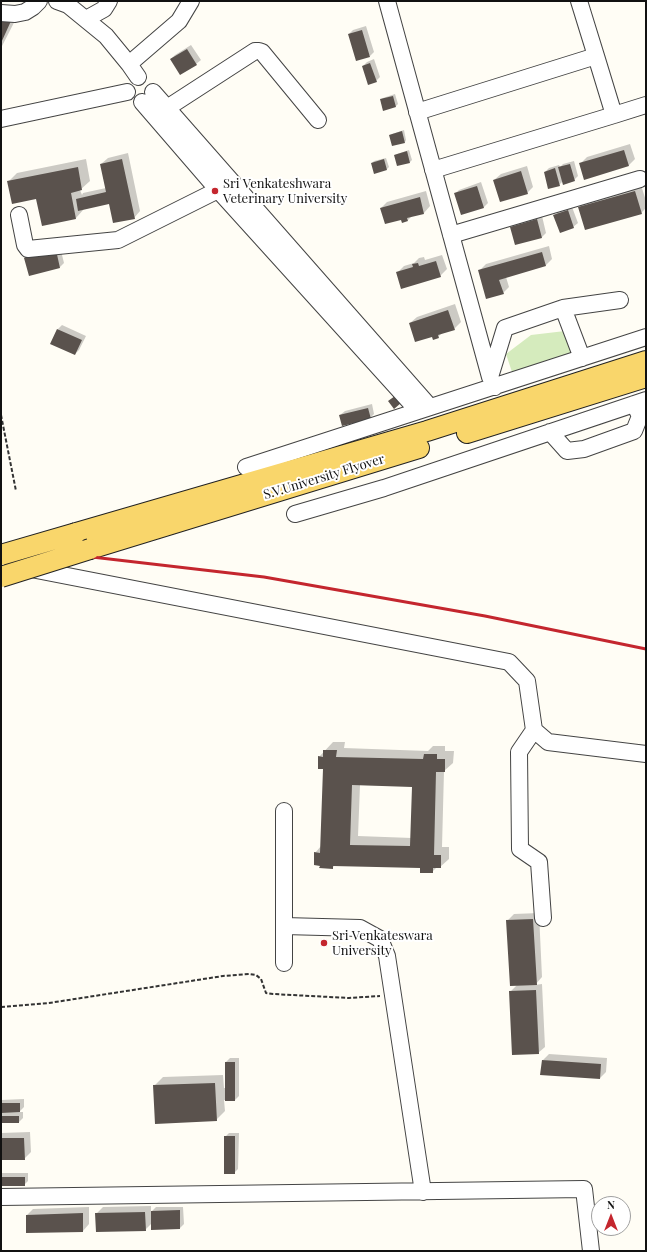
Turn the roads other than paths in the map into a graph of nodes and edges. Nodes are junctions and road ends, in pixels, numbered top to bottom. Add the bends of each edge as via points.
1 (39, 1) edge
2 (57, 1) edge
3 (109, 1) edge
4 (191, 1) edge
5 (387, 1) edge
6 (579, 1) edge
7 (1, 13) edge
8 (86, 19) junction
9 (596, 56) junction
10 (134, 70) junction
11 (127, 92) junction
12 (147, 97) junction
13 (646, 105) edge
14 (166, 108) junction
15 (417, 112) junction
16 (614, 115) junction
17 (1, 119) edge
18 (318, 120) dead end
19 (433, 170) junction
20 (640, 179) dead end
21 (218, 190) junction
22 (19, 215) dead end
23 (451, 235) junction
24 (620, 300) dead end
25 (563, 308) junction
26 (646, 337) edge
27 (582, 358) junction
28 (646, 361) edge
29 (646, 377) edge
30 (492, 382) junction
31 (640, 406) edge
32 (424, 409) junction
33 (550, 432) junction
34 (646, 432) edge
35 (246, 467) dead end
36 (295, 514) dead end
37 (1, 555) edge
38 (1, 563) edge
39 (1, 577) edge
40 (534, 730) junction
41 (646, 754) edge
42 (284, 811) dead end
43 (543, 918) dead end
44 (284, 926) junction
45 (284, 963) dead end
46 (423, 1192) junction
47 (1, 1197) edge
48 (591, 1251) edge

1 - 7 street via 24,12
2 - 8 street via 68,5
3 - 8 street via 104,9
4 - 10 street via 179,21
5 - 15 street
6 - 9 street
8 - 10 street via 106,36
9 - 15 street
9 - 16 street
10 - 11 street
10 - 12 street via 151,84
11 - 12 street via 133,100
11 - 17 street
12 - 14 street
12 - 21 street
13 - 16 street
14 - 18 street via 259,51
14 - 32 street
15 - 19 street
16 - 19 street
19 - 23 street
20 - 23 street
21 - 22 street via 118,240 28,249
21 - 32 street
23 - 30 street
24 - 25 street
25 - 27 street
25 - 30 street via 505,328
26 - 27 street
27 - 30 street
28 - 37 main road, S.V.University Flyover, bridge via 427,431
29 - 39 main road, S.V.University Flyover, bridge
30 - 32 street
31 - 33 street
31 - 33 street via 634,431 584,449 567,451
31 - 34 street
32 - 35 street
33 - 36 street via 384,488
38 - 40 street via 508,662 527,681
40 - 41 street via 548,742
40 - 43 street via 519,752 520,849 539,862
42 - 44 street
44 - 45 street
44 - 46 street via 360,928 380,939 387,956
46 - 47 street
46 - 48 street via 584,1189

